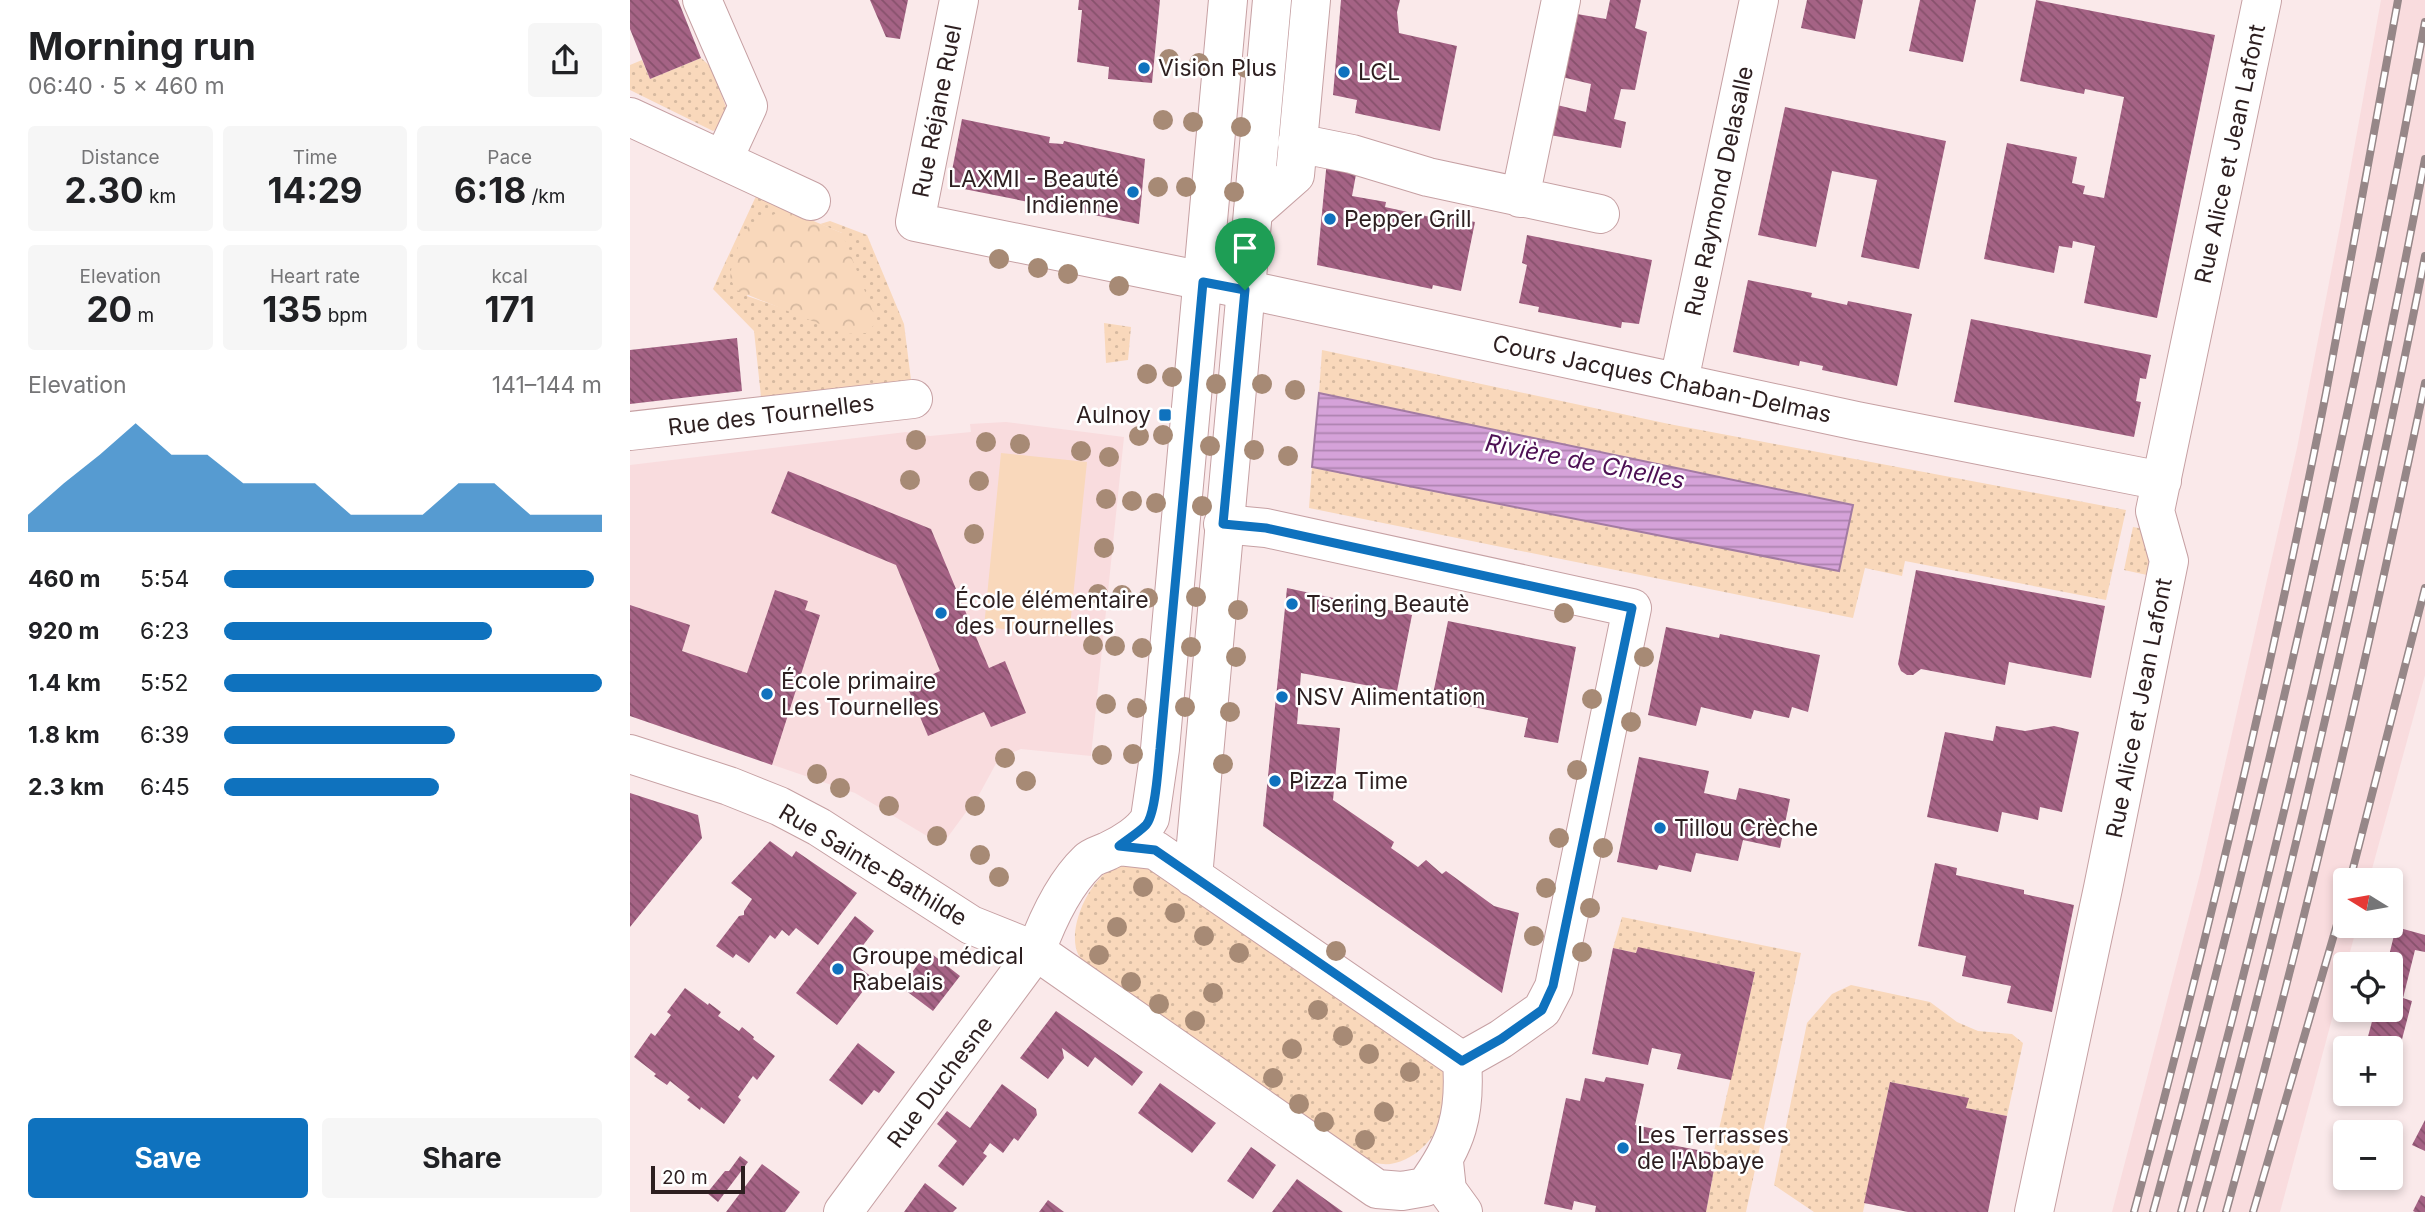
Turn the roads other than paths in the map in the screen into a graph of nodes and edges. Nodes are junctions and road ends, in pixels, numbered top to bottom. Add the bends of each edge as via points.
1 (702, 0) edge
2 (959, 0) edge
3 (1228, 0) edge
4 (1272, 0) edge
5 (1311, 0) edge
6 (1561, 0) edge
7 (1759, 0) edge
8 (2262, 0) edge
9 (630, 117) edge
10 (1297, 143) junction
11 (723, 160) junction
12 (1520, 198) junction
13 (811, 201) dead end
14 (1253, 212) junction
15 (1600, 214) dead end
16 (915, 222) joint
17 (1203, 282) junction
18 (1245, 290) junction
19 (1679, 381) junction
20 (913, 398) dead end
21 (630, 430) edge
22 (2162, 481) junction
23 (1223, 524) junction
24 (630, 754) edge
25 (1119, 846) junction
26 (1193, 877) junction
27 (1036, 951) junction
28 (1462, 1061) junction
29 (1410, 1192) edge
30 (843, 1212) edge
31 (1463, 1212) edge
32 (2034, 1212) edge

1 - 11 street via 748,106
2 - 16 street, Rue Réjane Ruel
3 - 17 street, Rue Duchesne
4 - 14 street
5 - 10 street
6 - 12 street
7 - 19 street, Rue Raymond Delasalle
8 - 22 street, Rue Alice et Jean Lafont
9 - 11 street
10 - 12 street
10 - 14 street via 1295,175
11 - 13 street
12 - 15 street
14 - 18 street
16 - 17 street, Cours Jacques Chaban-Delmas
17 - 18 street, Cours Jacques Chaban-Delmas
17 - 25 street, Rue Duchesne via 1154,797 1147,824
18 - 19 street, Cours Jacques Chaban-Delmas
18 - 23 street
19 - 22 street, Cours Jacques Chaban-Delmas
20 - 21 street, Rue des Tournelles
22 - 32 street, Rue Alice et Jean Lafont via 2155,511 2169,561
23 - 26 street
23 - 28 street via 1266,528 1632,608 1553,986 1542,1010
24 - 27 street, Rue Sainte-Bathilde via 779,806 971,925
25 - 26 street via 1155,850
25 - 27 street, Rue Duchesne via 1089,860 1063,894
26 - 28 street
27 - 29 street, Rue Sainte-Bathilde
27 - 30 street, Rue Duchesne
28 - 29 street via 1460,1121
29 - 31 street via 1447,1190

